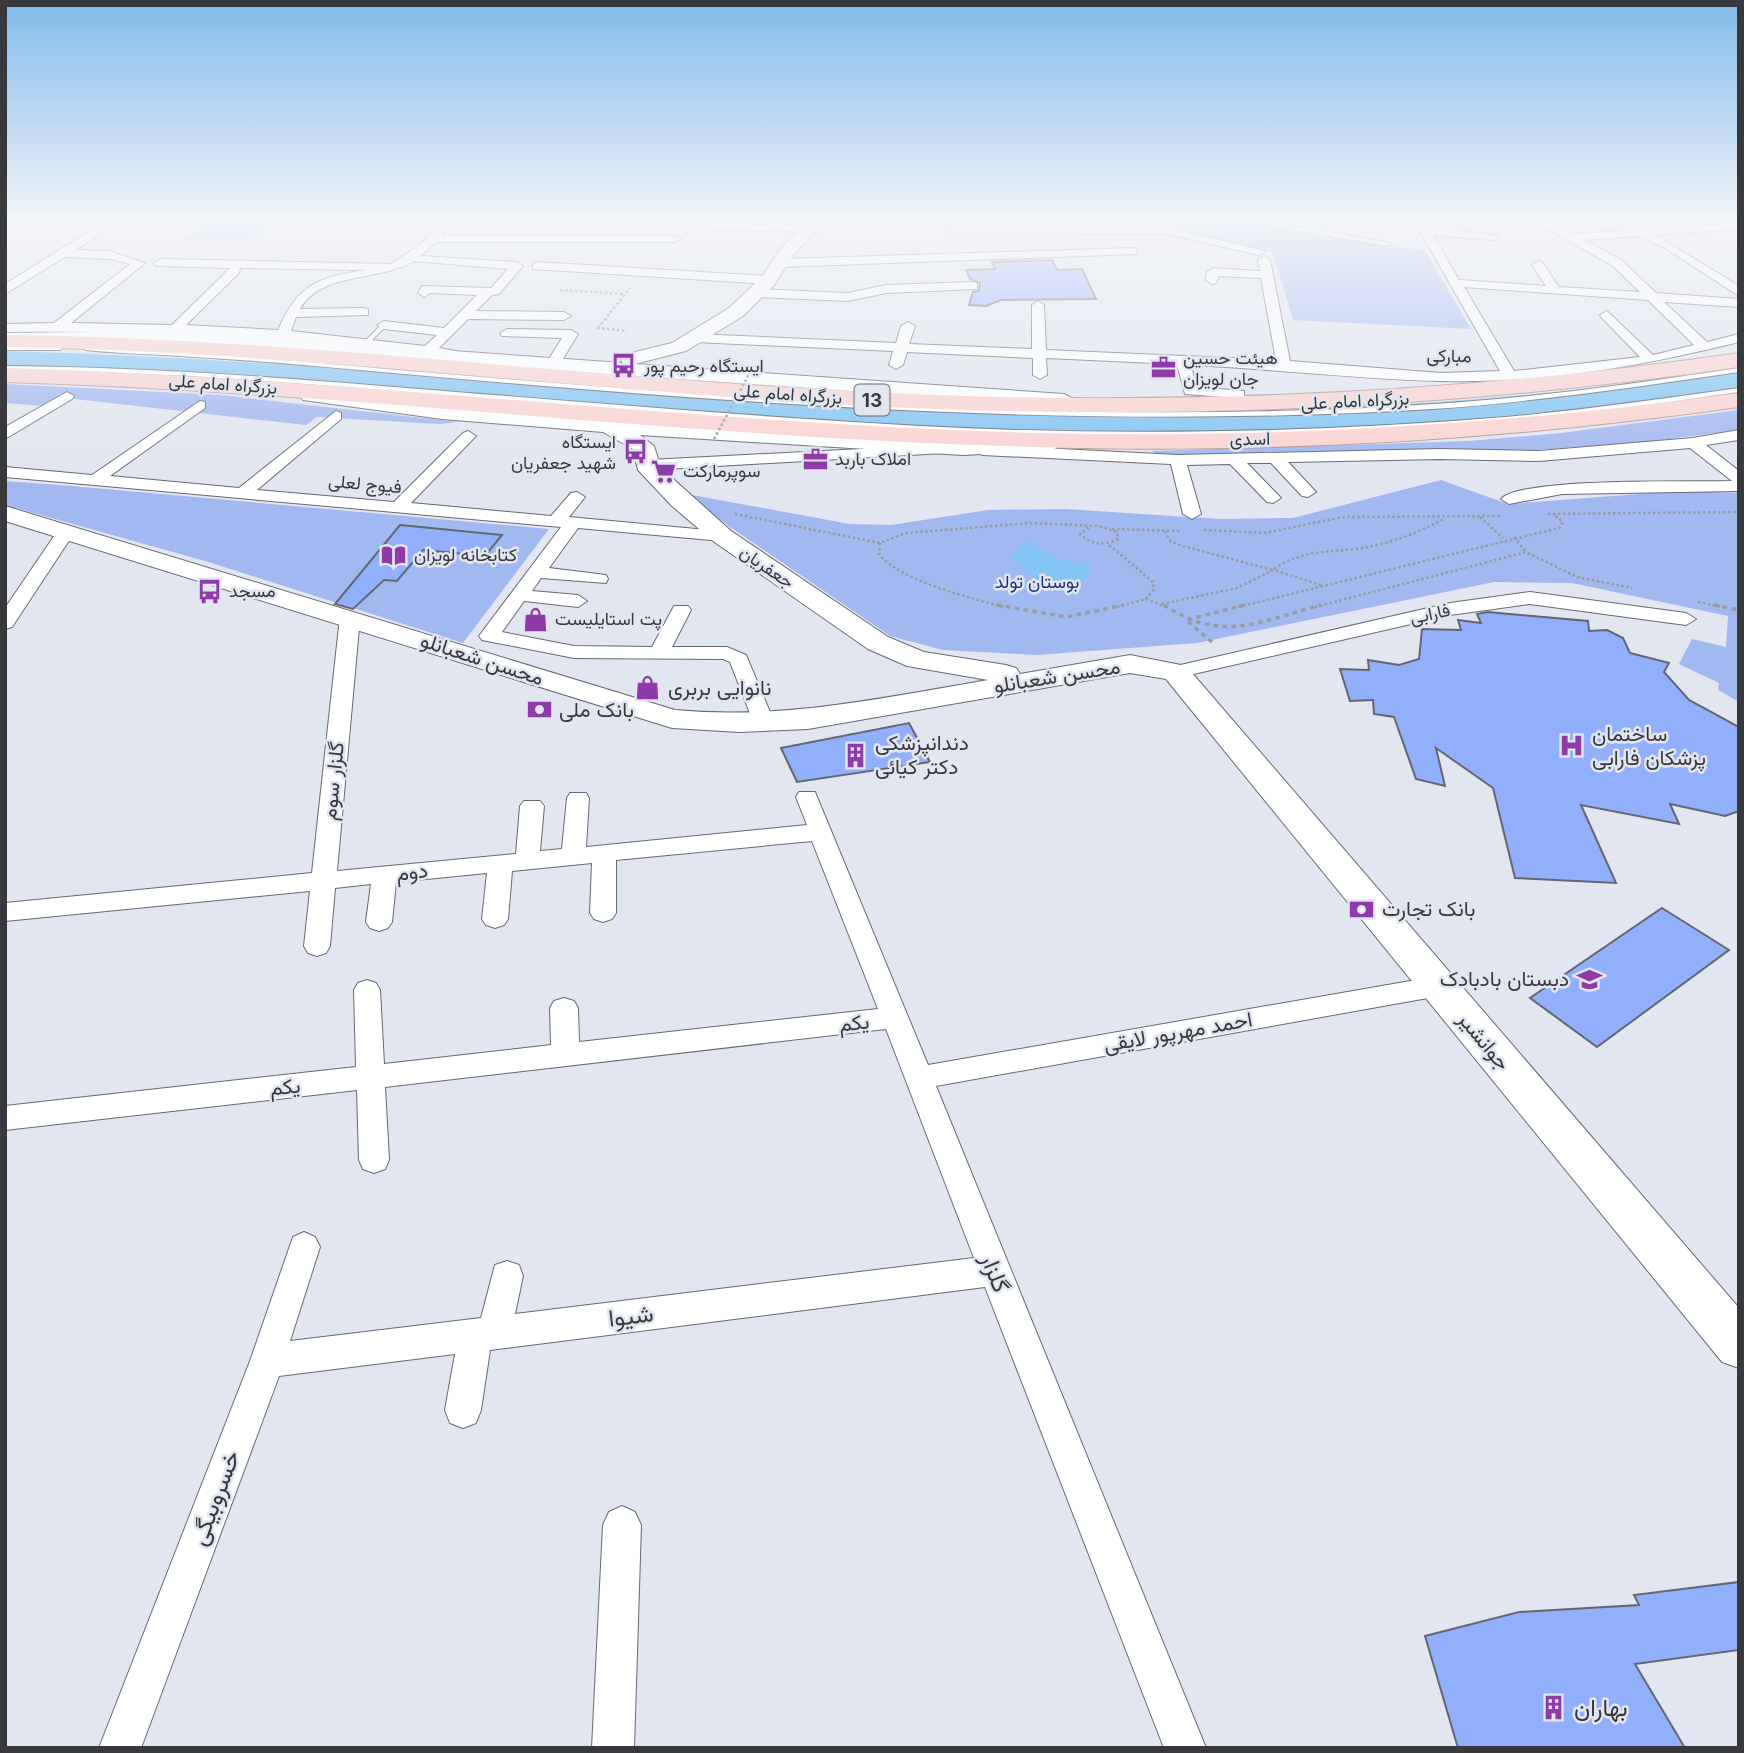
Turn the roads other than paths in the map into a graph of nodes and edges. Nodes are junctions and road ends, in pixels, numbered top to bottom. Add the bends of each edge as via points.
1 (89, 303) edge
2 (203, 303) edge
3 (295, 303) edge
4 (477, 303) edge
5 (745, 303) edge
6 (1271, 303) edge
7 (1467, 303) edge
8 (1658, 303) edge
9 (1038, 305) dead end
10 (363, 312) dead end
11 (465, 315) junction
12 (1607, 315) dead end
13 (564, 316) dead end
14 (287, 323) junction
15 (331, 323) dead end
16 (384, 325) joint
17 (58, 327) junction
18 (908, 327) dead end
19 (5, 328) edge
20 (175, 330) junction
21 (448, 332) junction
22 (507, 333) dead end
23 (1739, 338) edge
24 (5, 340) edge
25 (368, 341) junction
26 (687, 343) junction
27 (5, 348) edge
28 (900, 348) junction
29 (1706, 348) junction
30 (1222, 349) dead end
31 (429, 350) junction
32 (1040, 354) junction
33 (475, 358) junction
34 (1282, 358) junction
35 (1183, 360) junction
36 (1650, 360) junction
37 (1739, 360) edge
38 (553, 364) junction
39 (896, 365) dead end
40 (5, 368) edge
41 (1739, 370) edge
42 (696, 374) junction
43 (5, 375) edge
44 (1509, 375) junction
45 (1040, 376) dead end
46 (1739, 390) edge
47 (203, 394) junction
48 (1239, 394) dead end
49 (67, 396) dead end
50 (1739, 400) edge
51 (1183, 407) junction
52 (336, 416) dead end
53 (604, 426) junction
54 (5, 434) edge
55 (1739, 435) edge
56 (467, 436) dead end
57 (709, 436) junction
58 (1081, 442) junction
59 (1693, 443) junction
60 (963, 449) junction
61 (646, 455) junction
62 (1274, 457) junction
63 (1233, 458) junction
64 (1178, 460) junction
65 (5, 472) edge
66 (1550, 472) junction
67 (1739, 479) edge
68 (95, 480) junction
69 (1739, 486) edge
70 (1308, 492) dead end
71 (242, 494) junction
72 (577, 497) dead end
73 (1273, 498) dead end
74 (680, 501) junction
75 (1510, 507) road end
76 (397, 508) junction
77 (5, 513) edge
78 (1192, 514) dead end
79 (563, 523) junction
80 (728, 525) junction
81 (67, 530) junction
82 (645, 530) junction
83 (536, 572) junction
84 (599, 579) dead end
85 (519, 595) junction
86 (578, 601) dead end
87 (681, 610) dead end
88 (350, 617) junction
89 (1686, 619) dead end
90 (5, 623) edge
91 (659, 652) junction
92 (916, 660) junction
93 (1176, 672) junction
94 (1036, 678) junction
95 (933, 697) junction
96 (764, 724) junction
97 (807, 797) dead end
98 (579, 798) dead end
99 (532, 806) dead end
100 (819, 832) junction
101 (604, 853) junction
102 (573, 856) junction
103 (527, 861) junction
104 (500, 864) junction
105 (385, 875) junction
106 (323, 881) junction
107 (5, 912) edge
108 (603, 913) dead end
109 (495, 919) dead end
110 (379, 922) dead end
111 (317, 946) dead end
112 (1439, 986) junction
113 (367, 990) dead end
114 (564, 1008) dead end
115 (893, 1018) junction
116 (565, 1056) junction
117 (370, 1077) junction
118 (917, 1078) junction
119 (5, 1118) edge
120 (374, 1160) dead end
121 (304, 1247) dead end
122 (994, 1271) junction
123 (508, 1276) dead end
124 (1735, 1332) edge
125 (484, 1334) junction
126 (267, 1361) junction
127 (463, 1410) dead end
128 (622, 1525) dead end
129 (120, 1748) edge
130 (613, 1748) edge
131 (1185, 1748) edge

1 - 17 street
2 - 20 street
3 - 14 street
4 - 11 street
5 - 26 main road
6 - 34 street
7 - 44 street
8 - 29 street
9 - 32 street
10 - 14 street
11 - 13 street
11 - 21 street
12 - 36 street
14 - 15 street
14 - 20 street
14 - 25 street
16 - 21 street
16 - 25 lane
17 - 19 street
17 - 20 street
18 - 28 street
21 - 31 street
22 - 38 street via 571,334
23 - 29 street, مبارکی
24 - 33 main road via 168,337
24 - 51 highway, بزرگراه امام علی / 13 via 241,352 866,399 1034,407
25 - 31 street
26 - 28 street, مبارکی
26 - 38 main road via 615,361
26 - 42 main road via 679,358
27 - 41 lane via 161,353 846,406 1060,415 1230,415 1425,405 1598,390
28 - 32 street, مبارکی
28 - 39 street
29 - 36 street, مبارکی
30 - 34 street
31 - 33 street
32 - 35 street, مبارکی
32 - 45 street
33 - 38 main road
34 - 35 street, مبارکی
34 - 44 street, مبارکی via 1441,377
35 - 48 street via 1190,391
36 - 44 street, مبارکی
37 - 51 highway, بزرگراه امام علی / 13 via 1588,383 1447,396
38 - 42 main road
40 - 46 lane via 212,374 835,422 1118,433 1459,422
42 - 51 main road
43 - 47 highway, بزرگراه امام علی / 13
47 - 53 main road
47 - 58 highway, بزرگراه امام علی / 13
47 - 68 street
49 - 54 street
50 - 58 highway, بزرگراه امام علی / 13 via 1611,417 1401,434
52 - 71 street
53 - 57 main road
53 - 61 main road, جعفریان via 621,431
55 - 59 street
56 - 76 street
57 - 60 main road
57 - 61 main road via 677,436
58 - 60 main road
59 - 66 street
59 - 67 street
60 - 61 street, اسدی
60 - 64 street, اسدی
61 - 74 main road, جعفریان
62 - 63 street, اسدی
62 - 66 street, اسدی
62 - 70 street
63 - 64 street, اسدی
63 - 73 street
64 - 78 street
65 - 68 street, فیوج لعلی
66 - 69 street
66 - 75 street
68 - 71 street, فیوج لعلی
71 - 76 street, فیوج لعلی
72 - 79 street
74 - 80 main road, جعفریان
74 - 82 street via 681,512 675,519
76 - 79 street, فیوج لعلی
77 - 81 main road, محسن شعبانلو
79 - 82 street, فیوج لعلی
79 - 83 street
80 - 82 street, فیوج لعلی
80 - 92 main road, جعفریان via 878,643
81 - 88 main road, محسن شعبانلو
81 - 90 street
83 - 84 street
83 - 85 street
85 - 86 street
85 - 91 street via 489,636 574,652
87 - 91 street
88 - 96 main road, محسن شعبانلو via 672,719
88 - 106 street, گلزار سوم
89 - 93 street, فارابی via 1530,598 1450,609
91 - 96 street via 727,653 739,659
92 - 94 main road
92 - 95 main road via 928,665 941,690
93 - 94 main road, محسن شعبانلو via 1130,664
93 - 112 main road, جوانشیر
94 - 95 main road, محسن شعبانلو
95 - 96 main road, محسن شعبانلو
97 - 100 street, گلزار
98 - 102 street
99 - 103 street
100 - 101 street, دوم
100 - 115 street, گلزار
101 - 102 street, دوم
101 - 108 street
102 - 103 street, دوم
103 - 104 street, دوم
104 - 105 street, دوم
104 - 109 street
105 - 106 street, دوم
105 - 110 street
106 - 107 street, دوم
106 - 111 street, گلزار سوم
112 - 118 street, احمد مهرپور لایقی
112 - 124 main road, جوانشیر
113 - 117 street
114 - 116 street
115 - 116 street, یکم
115 - 118 street, گلزار
116 - 117 street, یکم
117 - 119 street, یکم
117 - 120 street
118 - 122 street, گلزار
121 - 126 street, خسروبیگی
122 - 125 street, شیوا
122 - 131 street, گلزار
123 - 125 street
125 - 126 street, شیوا
125 - 127 street
126 - 129 street, خسروبیگی
128 - 130 street

